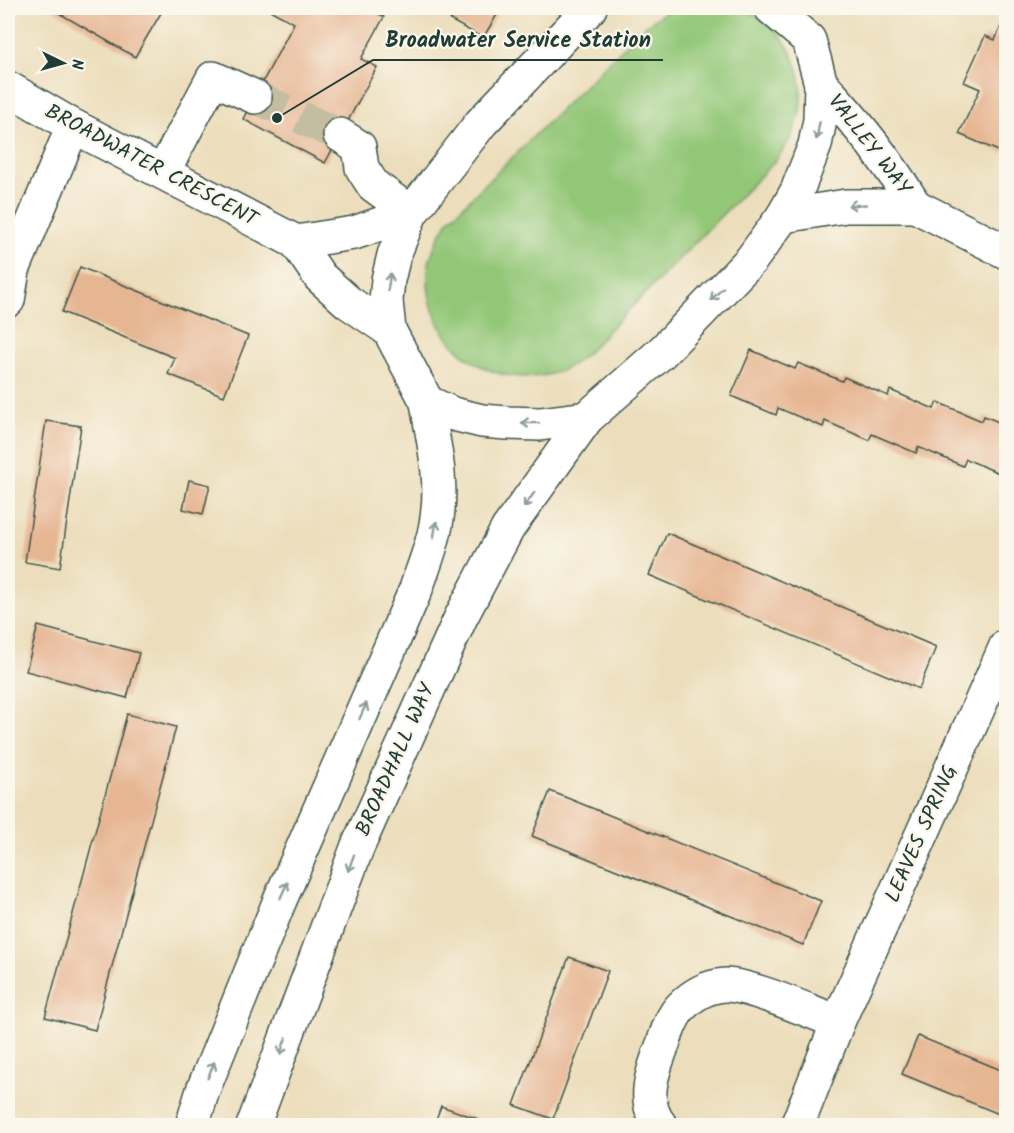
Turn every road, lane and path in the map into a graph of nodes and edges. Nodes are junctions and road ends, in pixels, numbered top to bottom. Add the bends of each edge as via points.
1 (590, 8) edge
2 (771, 8) edge
3 (806, 8) edge
4 (809, 40) junction
5 (821, 84) junction
6 (8, 88) edge
7 (255, 97) tunnel mouth
8 (73, 126) junction
9 (340, 135) tunnel mouth
10 (163, 172) junction
11 (915, 206) junction
12 (411, 213) junction
13 (783, 216) junction
14 (296, 242) junction
15 (1006, 252) edge
16 (8, 300) edge
17 (389, 330) junction
18 (427, 402) junction
19 (587, 418) junction
20 (1006, 646) edge
21 (838, 1022) junction
22 (192, 1125) edge
23 (253, 1125) edge
24 (661, 1125) edge
25 (797, 1125) edge

1 - 12 main road via 481,123
2 - 4 main road
3 - 4 main road
4 - 5 main road
5 - 11 main road, VALLEY WAY via 854,118
5 -> 13 main road, BROADHALL WAY via 815,145
6 - 8 main road, BROADWATER CRESCENT
7 - 10 main road via 213,78
8 - 10 main road, BROADWATER CRESCENT
8 - 16 main road via 13,270
9 - 12 main road via 359,147 362,168 373,184
10 - 14 main road, BROADWATER CRESCENT
11 -> 13 main road, VALLEY WAY via 846,206
11 - 15 main road, VALLEY WAY
12 - 14 main road via 354,233
17 -> 12 main road via 388,280
13 -> 19 main road, BROADHALL WAY via 751,260 662,352
14 - 17 main road, BROADWATER CRESCENT via 320,277
17 - 18 main road
19 -> 18 main road via 540,424 482,421
22 -> 18 main road via 280,900 416,590 433,542 439,507 438,469
19 -> 23 main road, BROADHALL WAY via 508,528 461,616 357,848
20 - 21 main road, LEAVES SPRING
21 - 24 main road via 751,991 726,985 707,988 679,1008 652,1074 651,1109
21 - 25 main road, LEAVES SPRING

